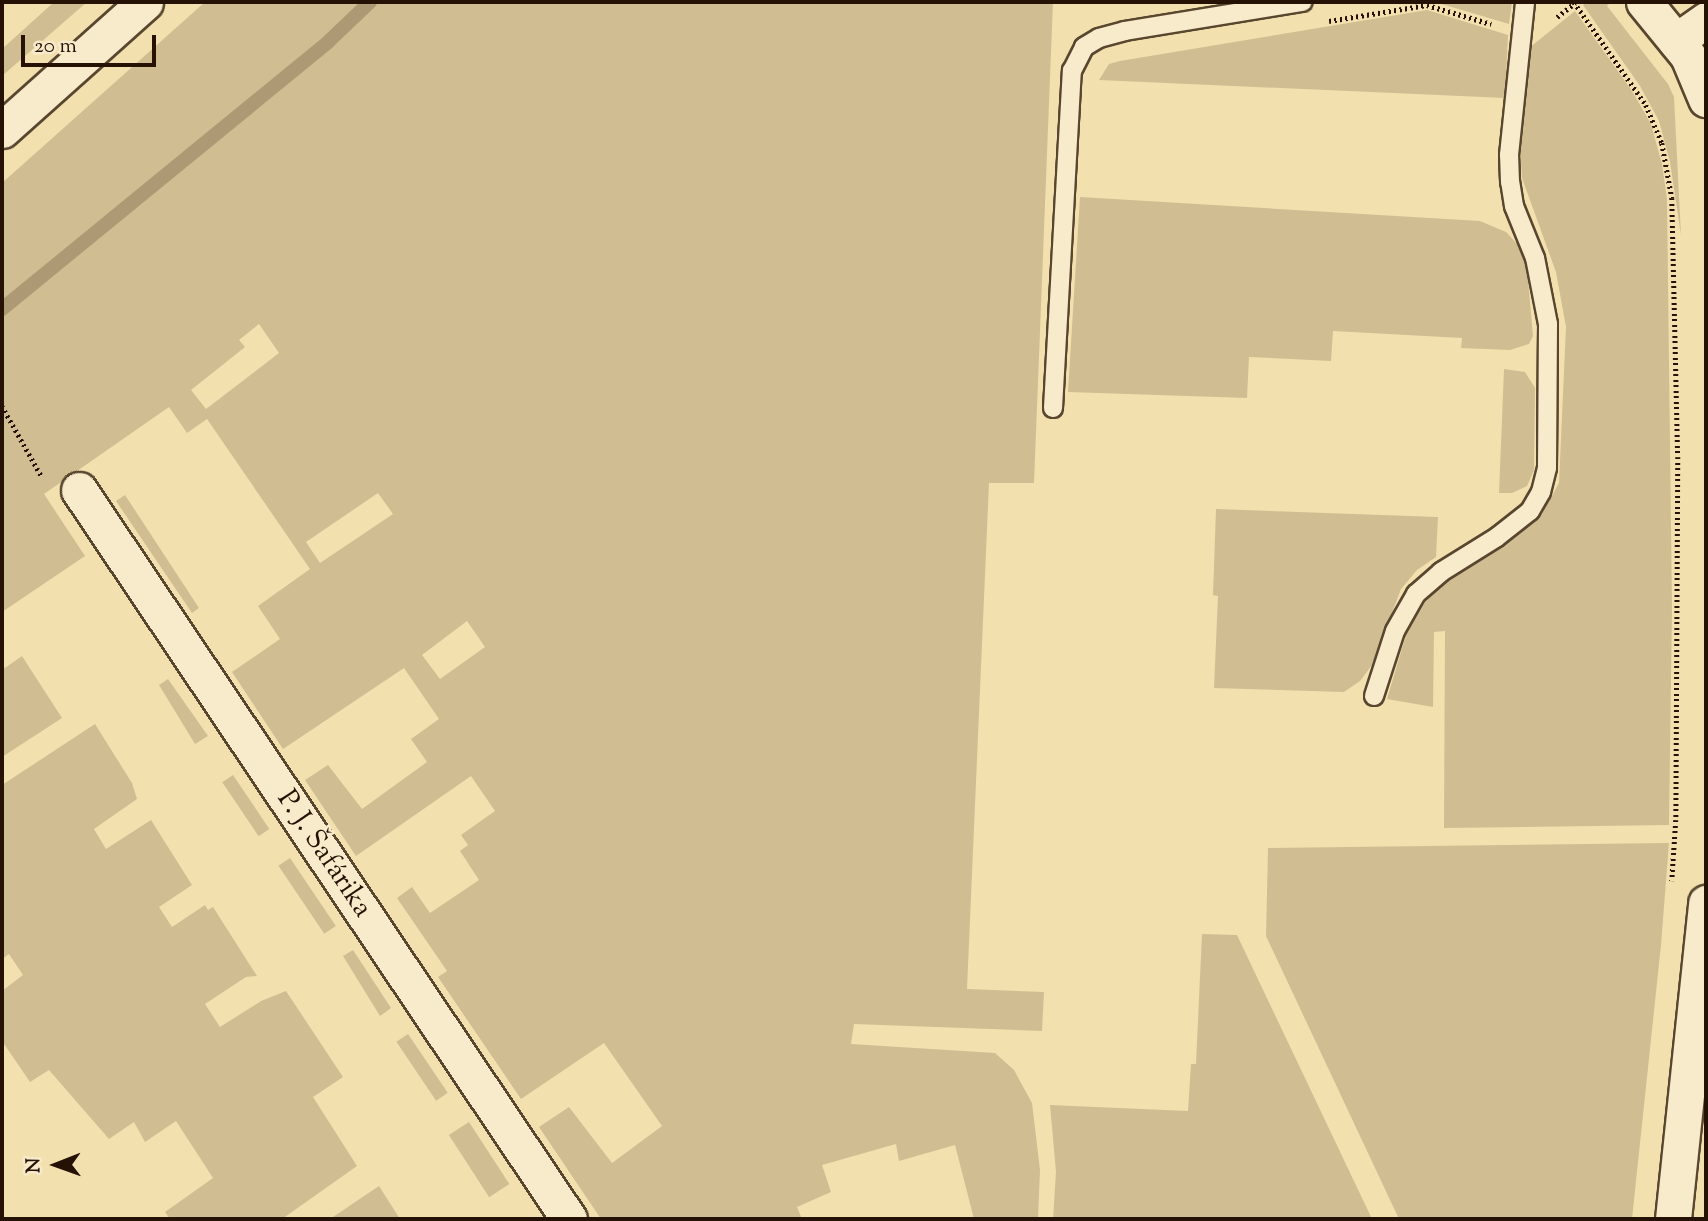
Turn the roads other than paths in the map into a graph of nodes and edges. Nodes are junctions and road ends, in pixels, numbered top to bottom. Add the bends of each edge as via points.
1 (145, 2) edge
2 (1303, 2) edge
3 (1525, 2) edge
4 (1644, 2) edge
5 (1706, 20) edge
6 (1676, 41) junction
7 (1706, 99) edge
8 (2, 130) edge
9 (1053, 408) dead end
10 (79, 490) road end
11 (1374, 696) dead end
12 (1706, 903) edge
13 (569, 1219) edge
14 (1673, 1219) edge

1 - 8 street
2 - 9 lane via 1125,31 1099,37 1084,47 1072,71
3 - 11 lane via 1510,182 1514,206 1535,258 1548,324 1547,468 1530,511 1416,594 1395,631
4 - 6 street
5 - 6 street
6 - 7 street via 1688,56
10 - 13 street, P. J. Šafárika
12 - 14 street

